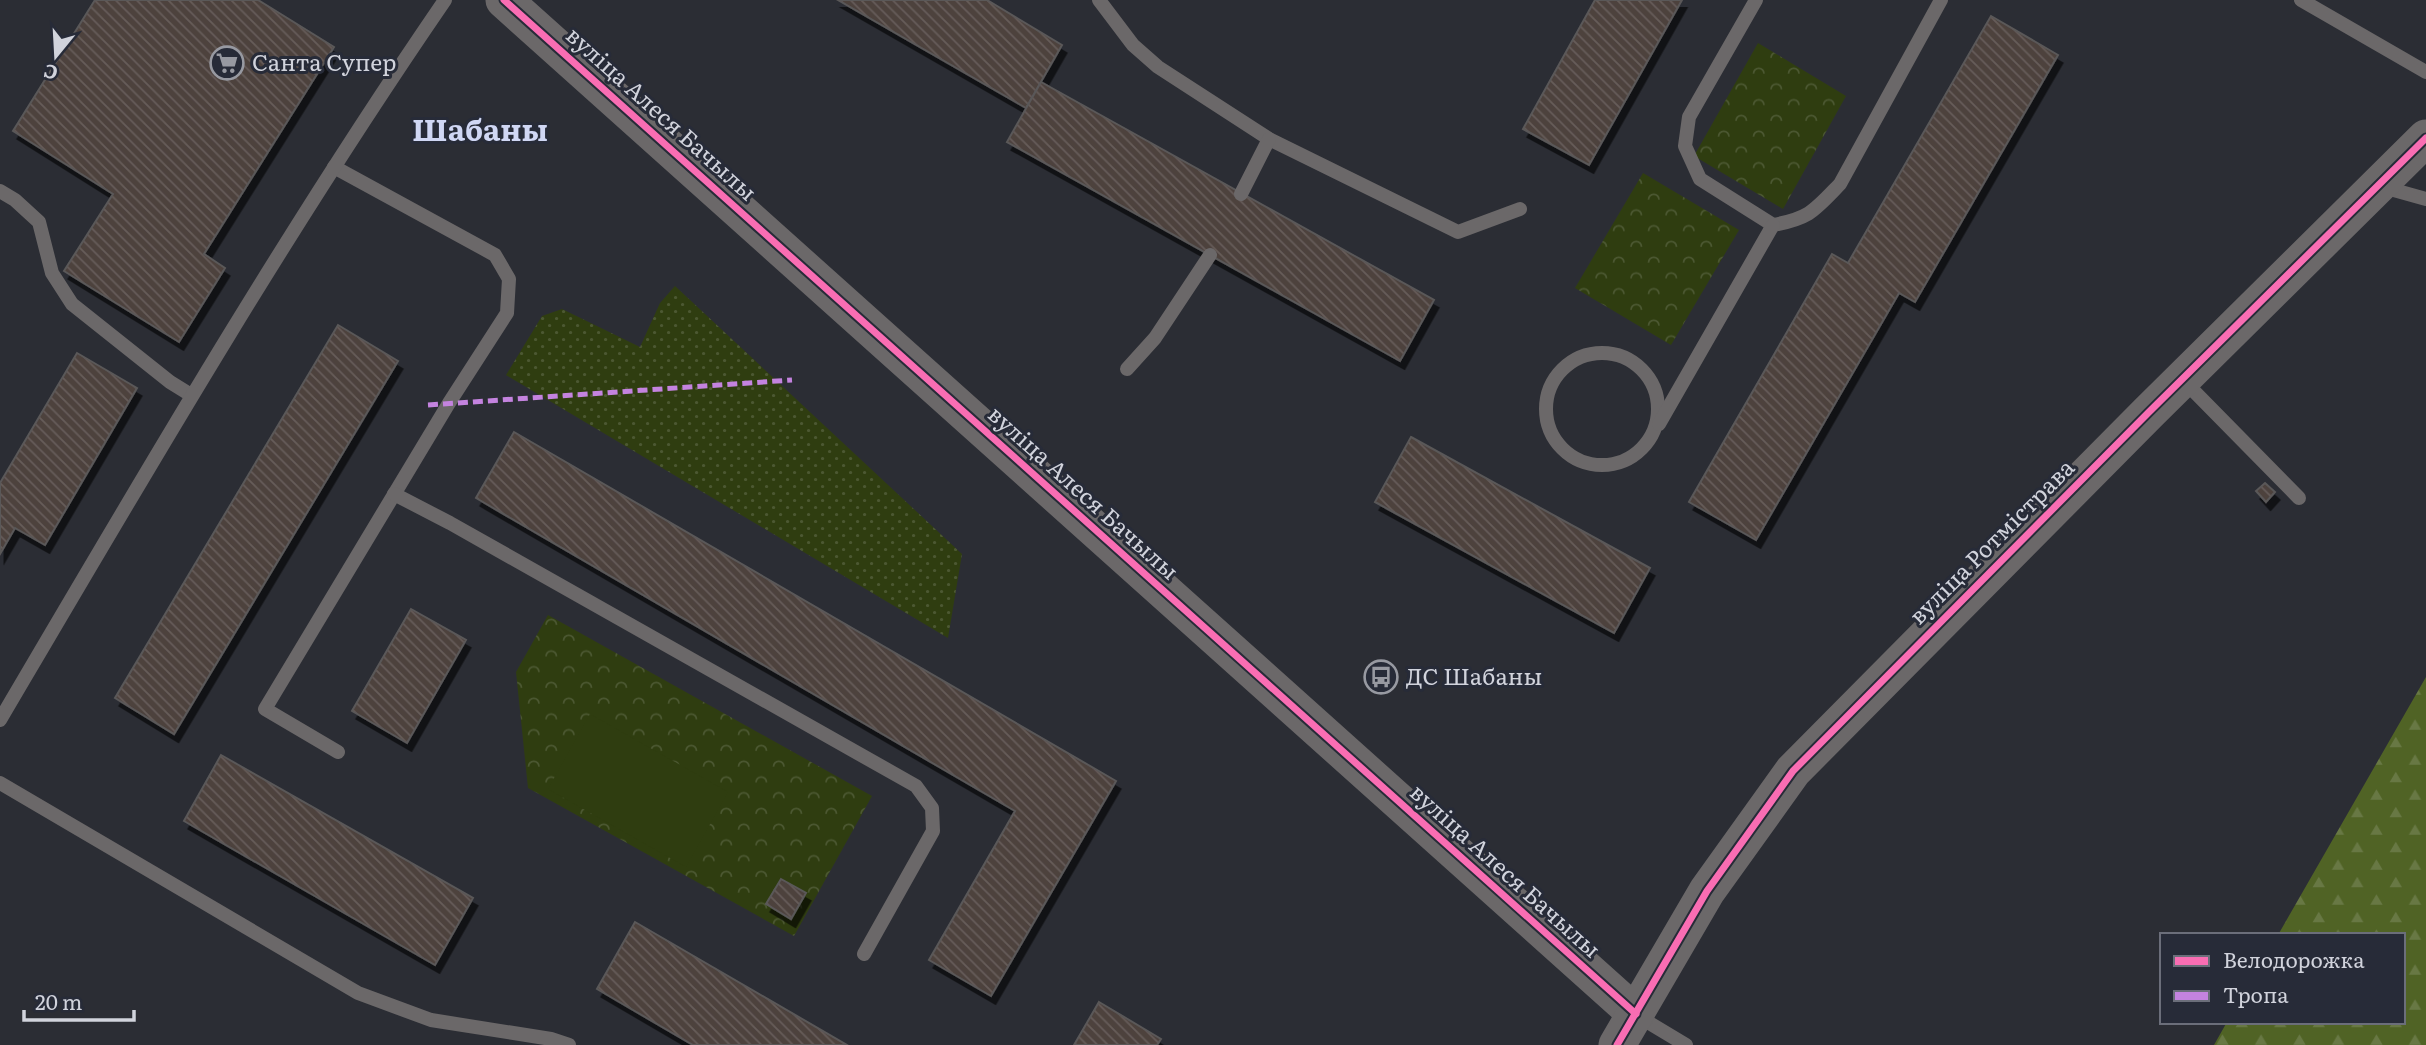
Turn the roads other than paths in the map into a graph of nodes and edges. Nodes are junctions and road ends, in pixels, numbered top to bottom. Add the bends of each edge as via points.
1 (445, 0) edge
2 (504, 0) edge
3 (1099, 0) edge
4 (1756, 0) edge
5 (1941, 0) edge
6 (2301, 0) edge
7 (2426, 72) edge
8 (2426, 138) edge
9 (1269, 139) junction
10 (334, 167) junction
11 (2378, 186) junction
12 (0, 191) edge
13 (1241, 194) dead end
14 (2426, 198) edge
15 (1520, 209) dead end
16 (1773, 225) junction
17 (1209, 255) dead end
18 (1127, 369) dead end
19 (2182, 379) junction
20 (191, 395) junction
21 (1649, 441) junction
22 (394, 494) junction
23 (2299, 498) dead end
24 (0, 720) edge
25 (338, 752) dead end
26 (0, 783) edge
27 (864, 954) dead end
28 (1633, 1030) edge
29 (569, 1045) edge
30 (1617, 1045) edge
31 (1686, 1045) edge

1 - 10 lane
2 - 28 street, вуліца Алеся Бачылы
3 - 9 lane via 1133,45 1158,67
4 - 16 lane via 1689,117 1685,146 1700,179
5 - 16 lane via 1840,184 1799,220
6 - 7 lane
8 - 11 street, вуліца Ротмістрава
9 - 13 lane
9 - 15 lane via 1458,232
10 - 20 lane
10 - 22 lane via 495,255 509,279 507,313
11 - 14 lane
11 - 19 street, вуліца Ротмістрава
12 - 20 lane via 39,222 52,273 72,304
16 - 21 lane
17 - 18 lane via 1154,338
19 - 23 lane
19 - 28 street, вуліца Ротмістрава via 1793,771 1707,891
20 - 24 lane
21 - 21 lane via 1636,455 1600,466 1565,452 1547,419 1553,383 1564,368 1597,353 1631,362 1655,388 1657,424
22 - 25 lane via 265,709
22 - 27 lane via 916,786 932,808 933,831
26 - 29 lane via 358,993 431,1020
28 - 30 street, вуліца Ротмістрава
28 - 31 lane

